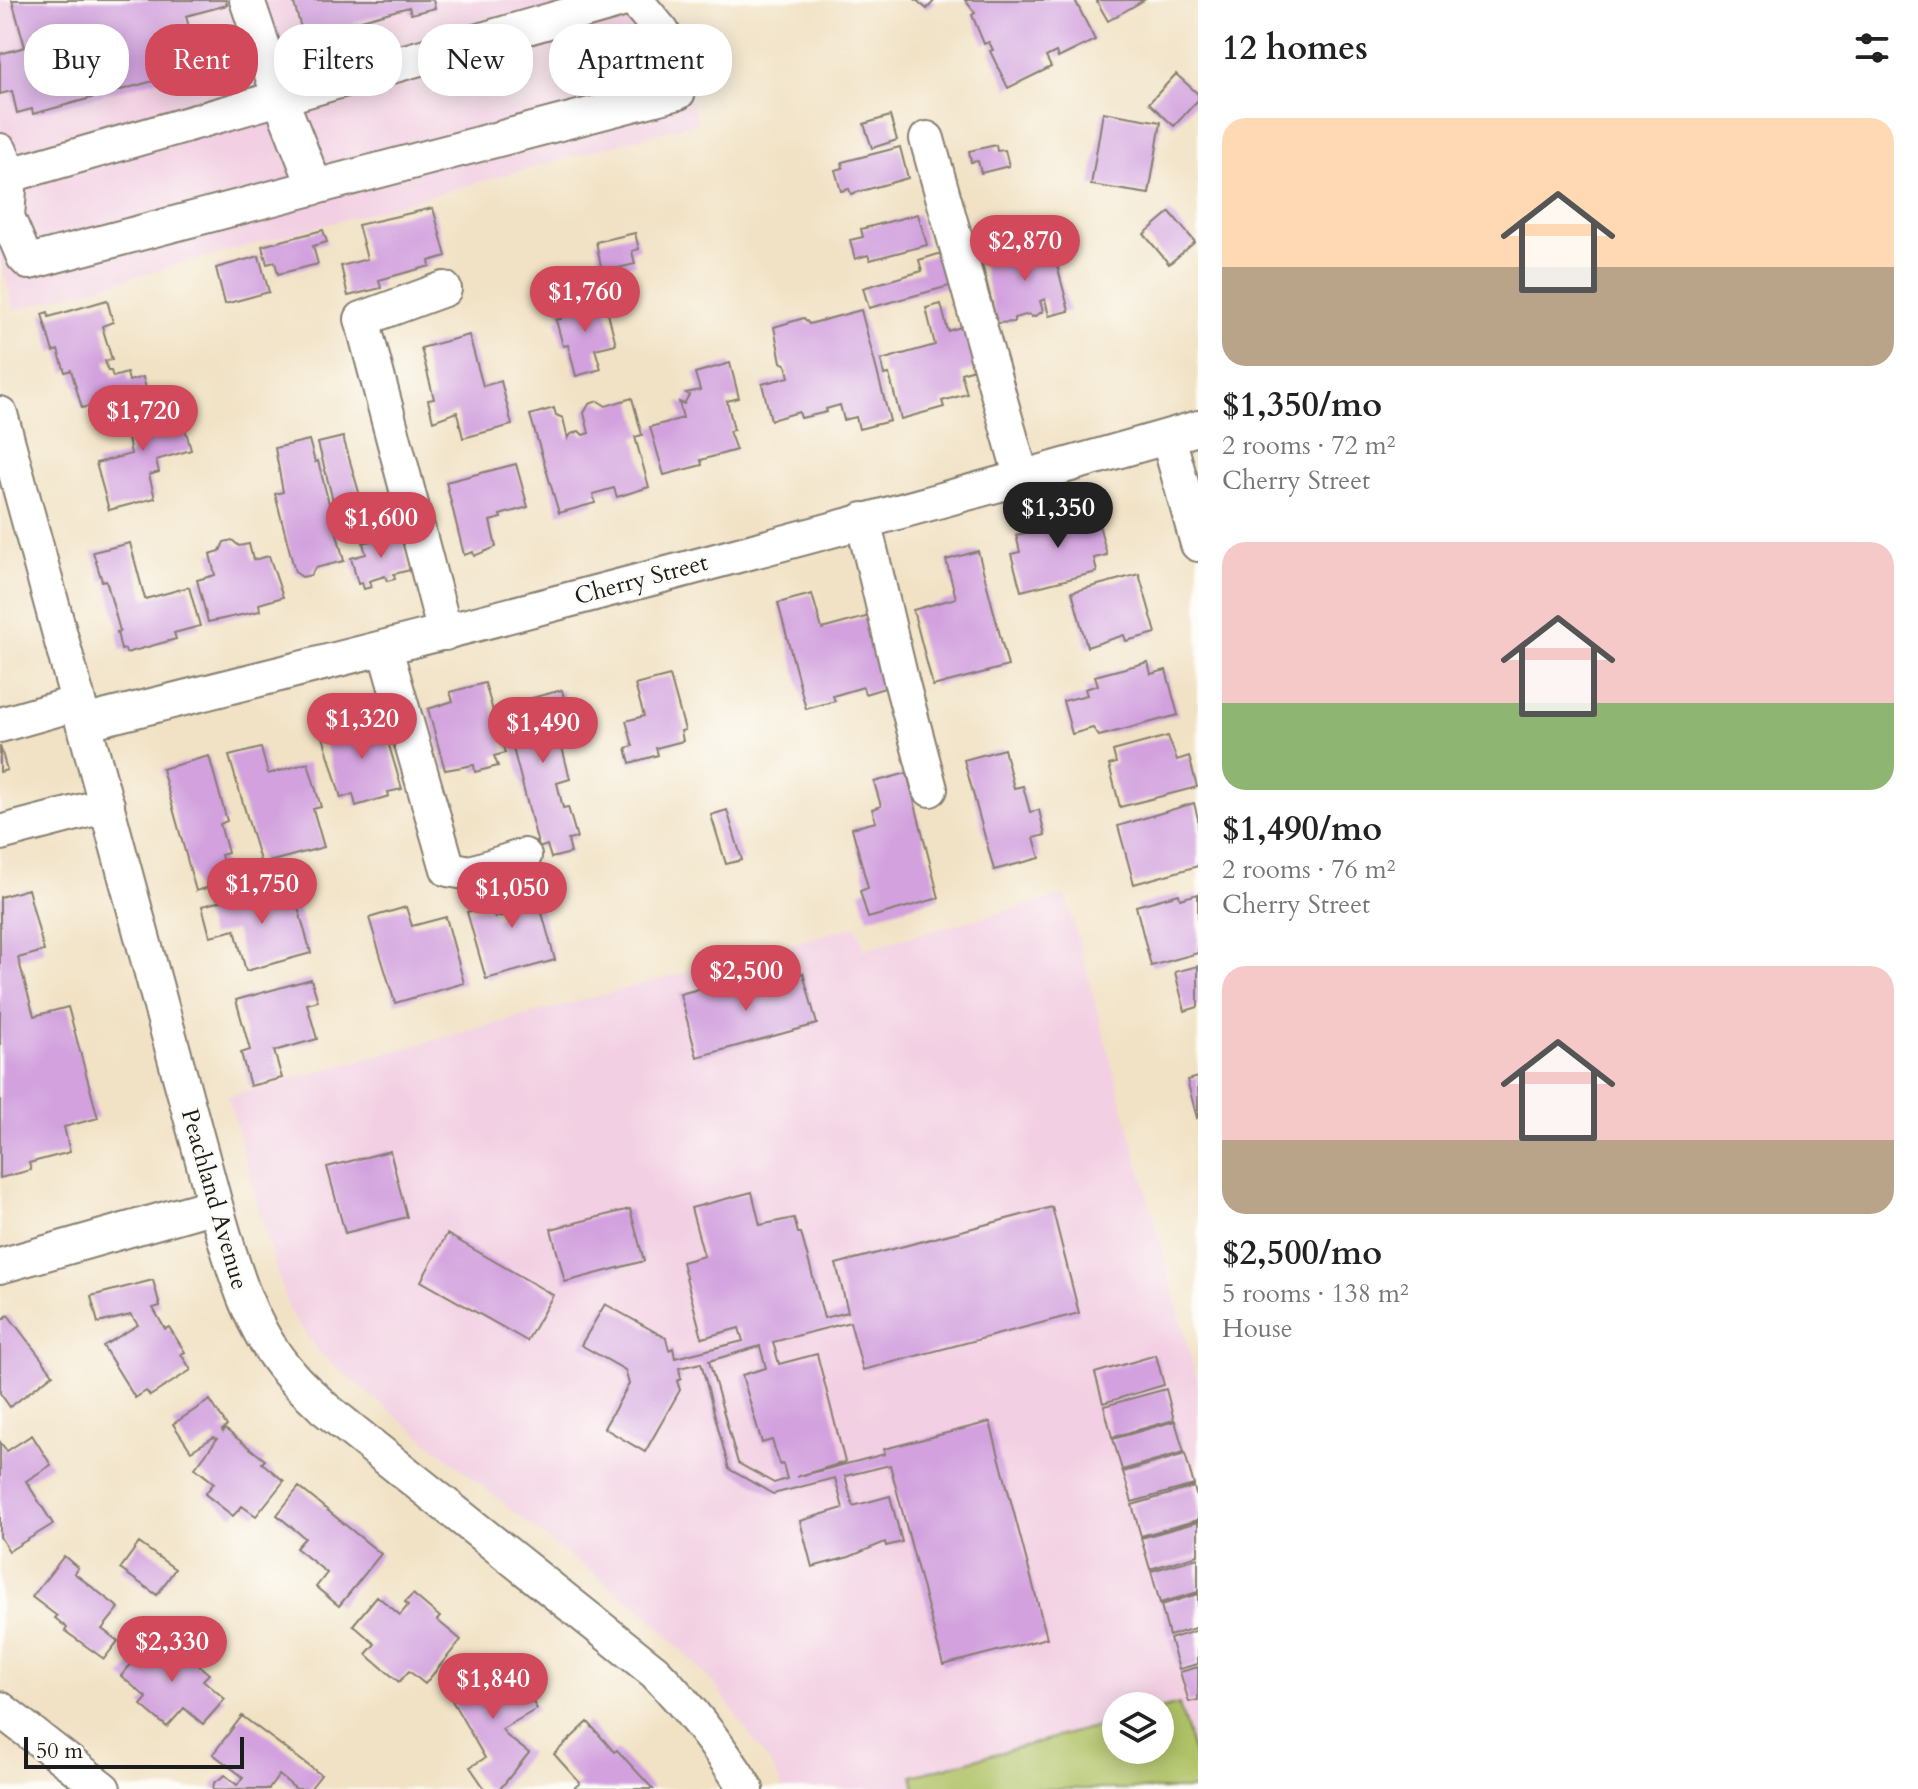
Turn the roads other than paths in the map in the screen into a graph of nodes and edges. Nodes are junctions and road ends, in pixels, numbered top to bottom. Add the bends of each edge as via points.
1 (247, 0) edge
2 (622, 0) edge
3 (635, 0) edge
4 (280, 98) junction
5 (927, 139) dead end
6 (5, 163) edge
7 (315, 187) junction
8 (444, 289) dead end
9 (0, 414) edge
10 (1183, 432) edge
11 (1022, 479) junction
12 (863, 520) junction
13 (1198, 544) edge
14 (445, 633) junction
15 (385, 649) junction
16 (80, 713) junction
17 (0, 725) edge
18 (930, 789) dead end
19 (107, 805) junction
20 (0, 833) edge
21 (524, 856) dead end
22 (215, 1205) junction
23 (0, 1266) edge
24 (0, 1709) edge
25 (103, 1789) edge
26 (746, 1789) edge

1 - 4 street
2 - 4 street
3 - 7 street via 662,32 678,92
4 - 6 street
4 - 7 street
5 - 11 street
6 - 7 street via 7,217 29,262
8 - 14 street via 362,319
9 - 16 street, Peachland Avenue
10 - 11 street, Cherry Street
10 - 13 street
11 - 12 street, Cherry Street
12 - 14 street, Cherry Street
12 - 18 street
14 - 15 street, Cherry Street
15 - 16 street, Cherry Street
15 - 21 street via 448,869 471,873
16 - 17 street, Cherry Street
16 - 19 street, Peachland Avenue
19 - 20 street
19 - 22 street, Peachland Avenue
22 - 23 street
22 - 26 street, Peachland Avenue via 239,1288 260,1333 289,1373 348,1427 655,1672 698,1718
24 - 25 street

